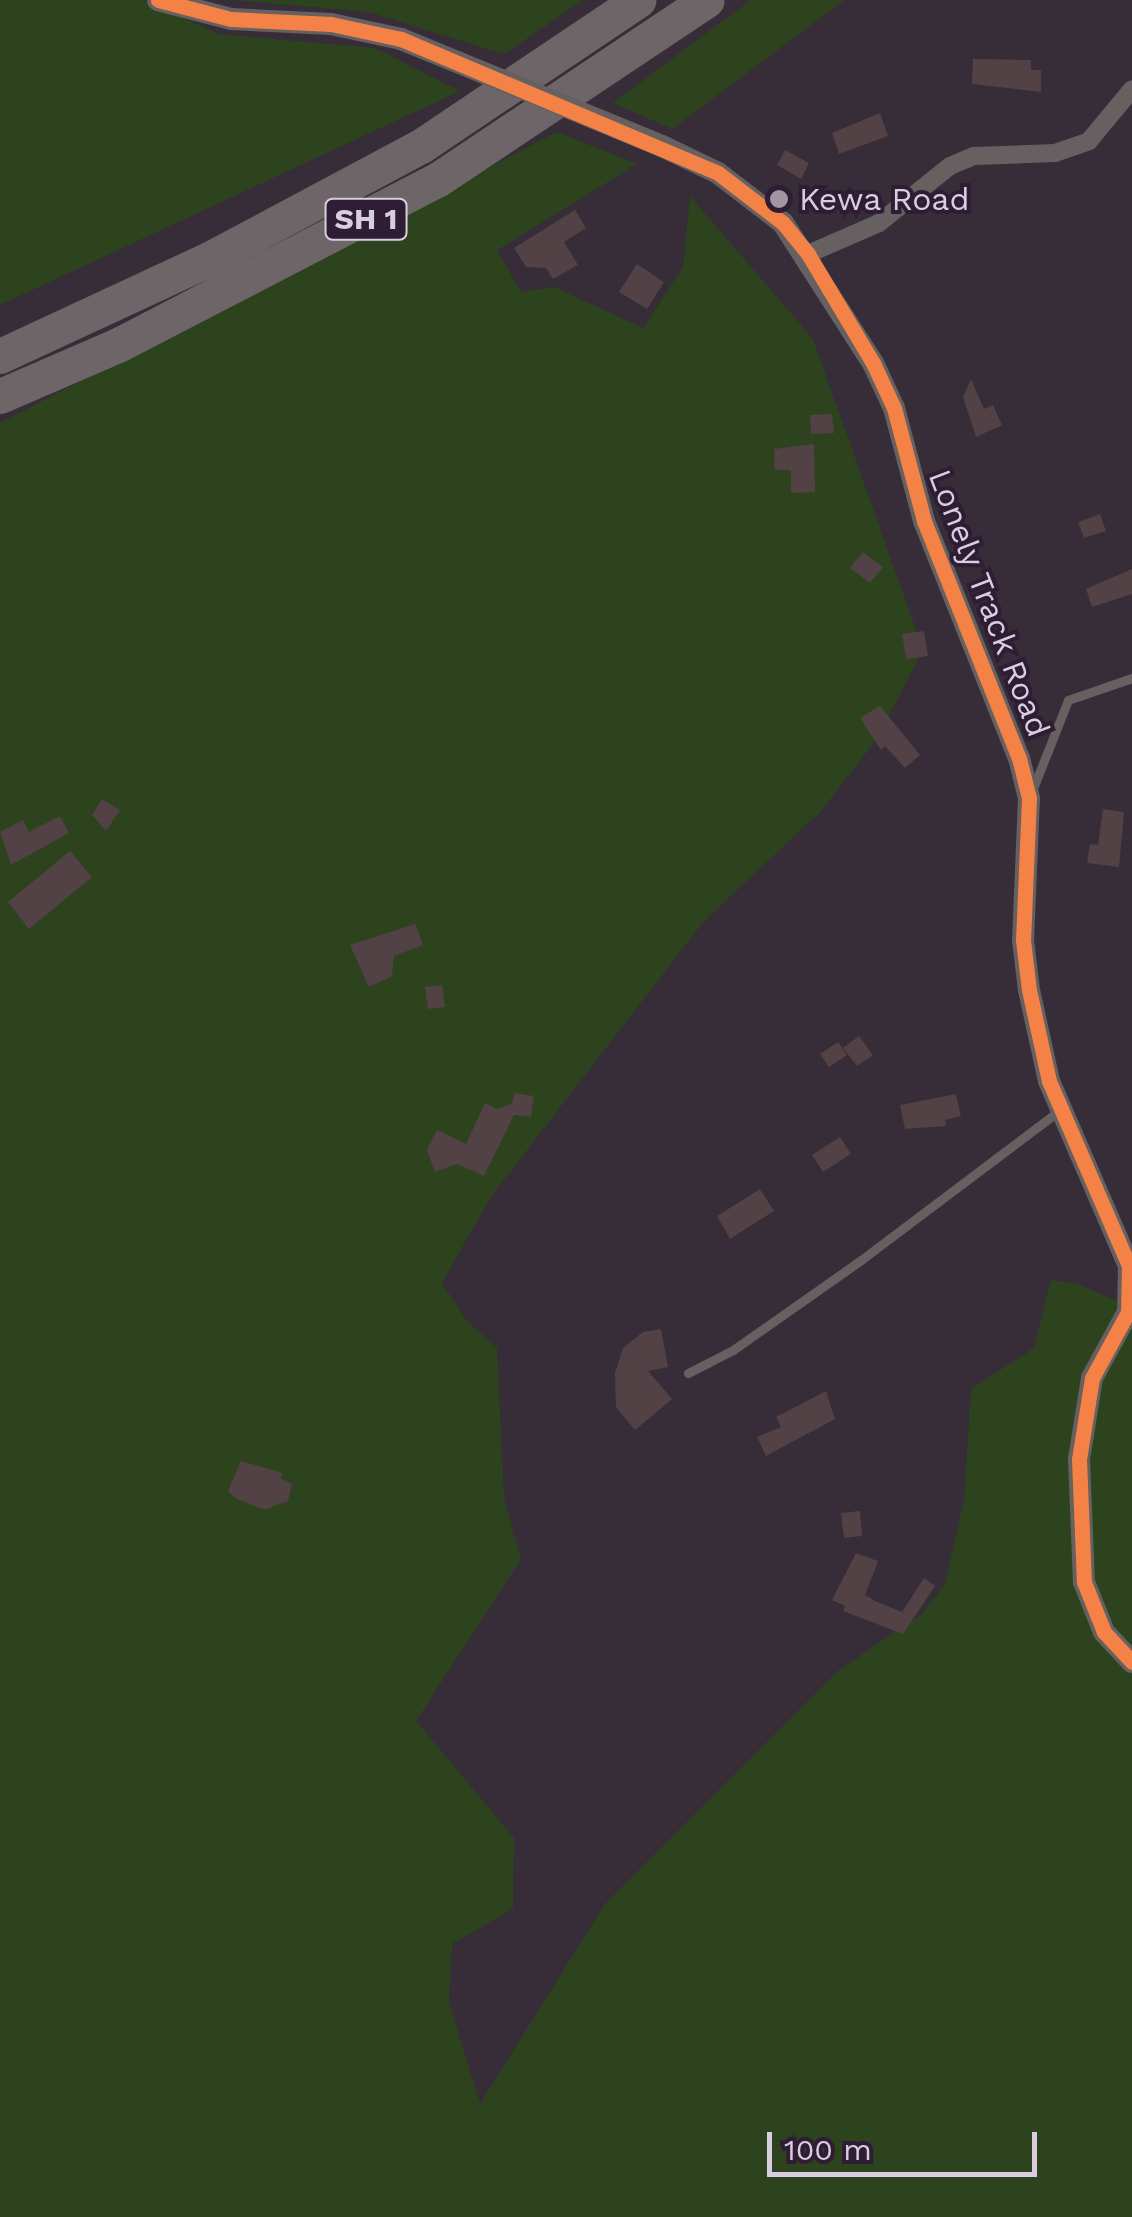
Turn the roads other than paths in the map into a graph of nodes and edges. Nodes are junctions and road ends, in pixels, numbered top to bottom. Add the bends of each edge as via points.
1 (158, 0) edge
2 (638, 0) edge
3 (707, 0) edge
4 (1132, 88) edge
5 (808, 254) junction
6 (0, 356) edge
7 (0, 396) edge
8 (1132, 678) edge
9 (1029, 798) junction
10 (1060, 1110) junction
11 (688, 1373) dead end
12 (1132, 1662) edge

1 - 5 street, Lonely Track Road, bridge via 231,19 331,24 401,39 662,146 750,194
2 - 6 highway, SH 1 via 421,146 211,258
3 - 7 highway, SH 1 via 437,180 137,336
4 - 5 street via 1090,141 1055,153 974,156 950,166 879,223
5 - 9 street, Lonely Track Road via 894,408 924,522
8 - 9 lane via 1068,700
9 - 10 street, Lonely Track Road via 1023,940
10 - 11 lane via 813,1294
10 - 12 street, Lonely Track Road via 1115,1221 1129,1266 1128,1312 1092,1378 1078,1459 1084,1582 1104,1632

